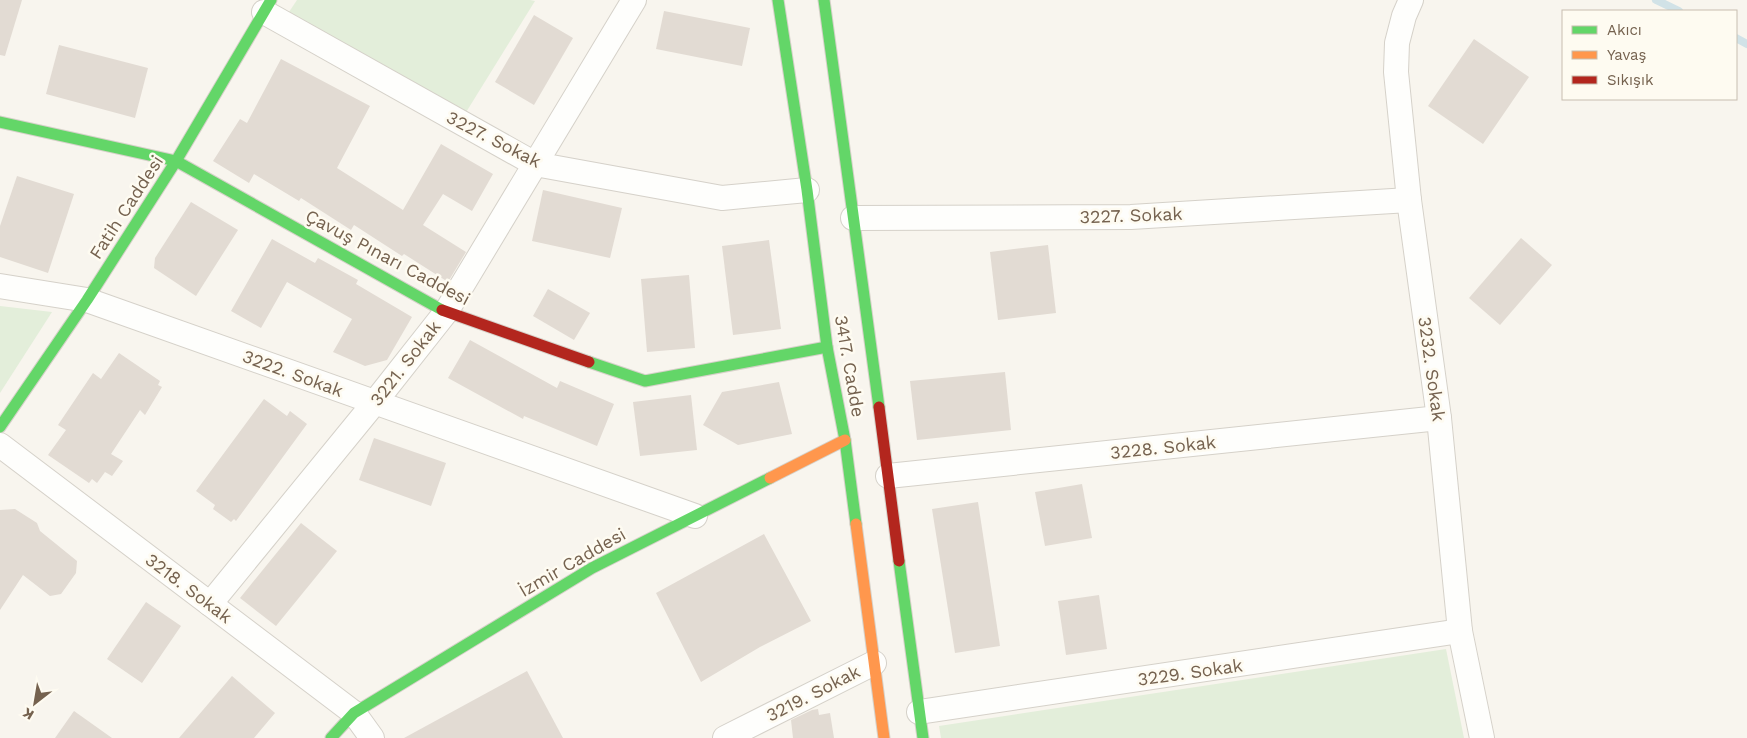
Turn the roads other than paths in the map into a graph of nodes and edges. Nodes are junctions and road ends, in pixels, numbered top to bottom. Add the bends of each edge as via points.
1 (634, 0) edge
2 (778, 0) edge
3 (824, 0) edge
4 (1411, 0) edge
5 (268, 6) edge
6 (0, 122) edge
7 (176, 161) junction
8 (535, 164) junction
9 (807, 190) junction
10 (1409, 200) junction
11 (853, 218) junction
12 (0, 286) edge
13 (87, 300) junction
14 (446, 312) junction
15 (827, 347) junction
16 (375, 402) junction
17 (1439, 418) junction
18 (0, 427) edge
19 (845, 440) junction
20 (0, 444) edge
21 (888, 476) junction
22 (695, 516) junction
23 (210, 604) junction
24 (1460, 631) junction
25 (874, 662) junction
26 (919, 712) junction
27 (354, 713) junction
28 (331, 738) edge
29 (372, 738) edge
30 (725, 738) edge
31 (884, 738) edge
32 (923, 738) edge
33 (1482, 738) edge

1 - 8 street, 3221. Sokak
2 - 9 street, 3417. Cadde
3 - 11 street, 3417. Cadde
4 - 10 street, 3232. Sokak via 1397,43 1396,72
5 - 7 street, Fatih Caddesi
5 - 8 street, 3227. Sokak
6 - 7 street, Çavuş Pınarı Caddesi
7 - 13 street, Fatih Caddesi
7 - 14 street, Çavuş Pınarı Caddesi
8 - 9 street, 3227. Sokak via 722,198
8 - 14 street, 3221. Sokak
9 - 15 street, 3417. Cadde
10 - 11 street, 3227. Sokak via 1131,217
10 - 17 street, 3232. Sokak
11 - 21 street, 3417. Cadde
12 - 13 street, 3222. Sokak
13 - 16 street, 3222. Sokak
13 - 18 street, Fatih Caddesi
14 - 15 street, Çavuş Pınarı Caddesi via 645,381
14 - 16 street, 3221. Sokak
15 - 19 street, 3417. Cadde
16 - 22 street, 3222. Sokak
16 - 23 street, 3221. Sokak
17 - 21 street, 3228. Sokak
17 - 24 street, 3232. Sokak
19 - 22 street, İzmir Caddesi
19 - 25 street, 3417. Cadde
20 - 23 street, 3218. Sokak
21 - 26 street, 3417. Cadde
22 - 27 street, İzmir Caddesi via 592,568
23 - 27 street, 3218. Sokak
24 - 26 street, 3229. Sokak
24 - 33 street, 3232. Sokak
25 - 30 street, 3219. Sokak
25 - 31 street, 3417. Cadde
26 - 32 street, 3417. Cadde
27 - 28 street, İzmir Caddesi
27 - 29 street, 3218. Sokak

